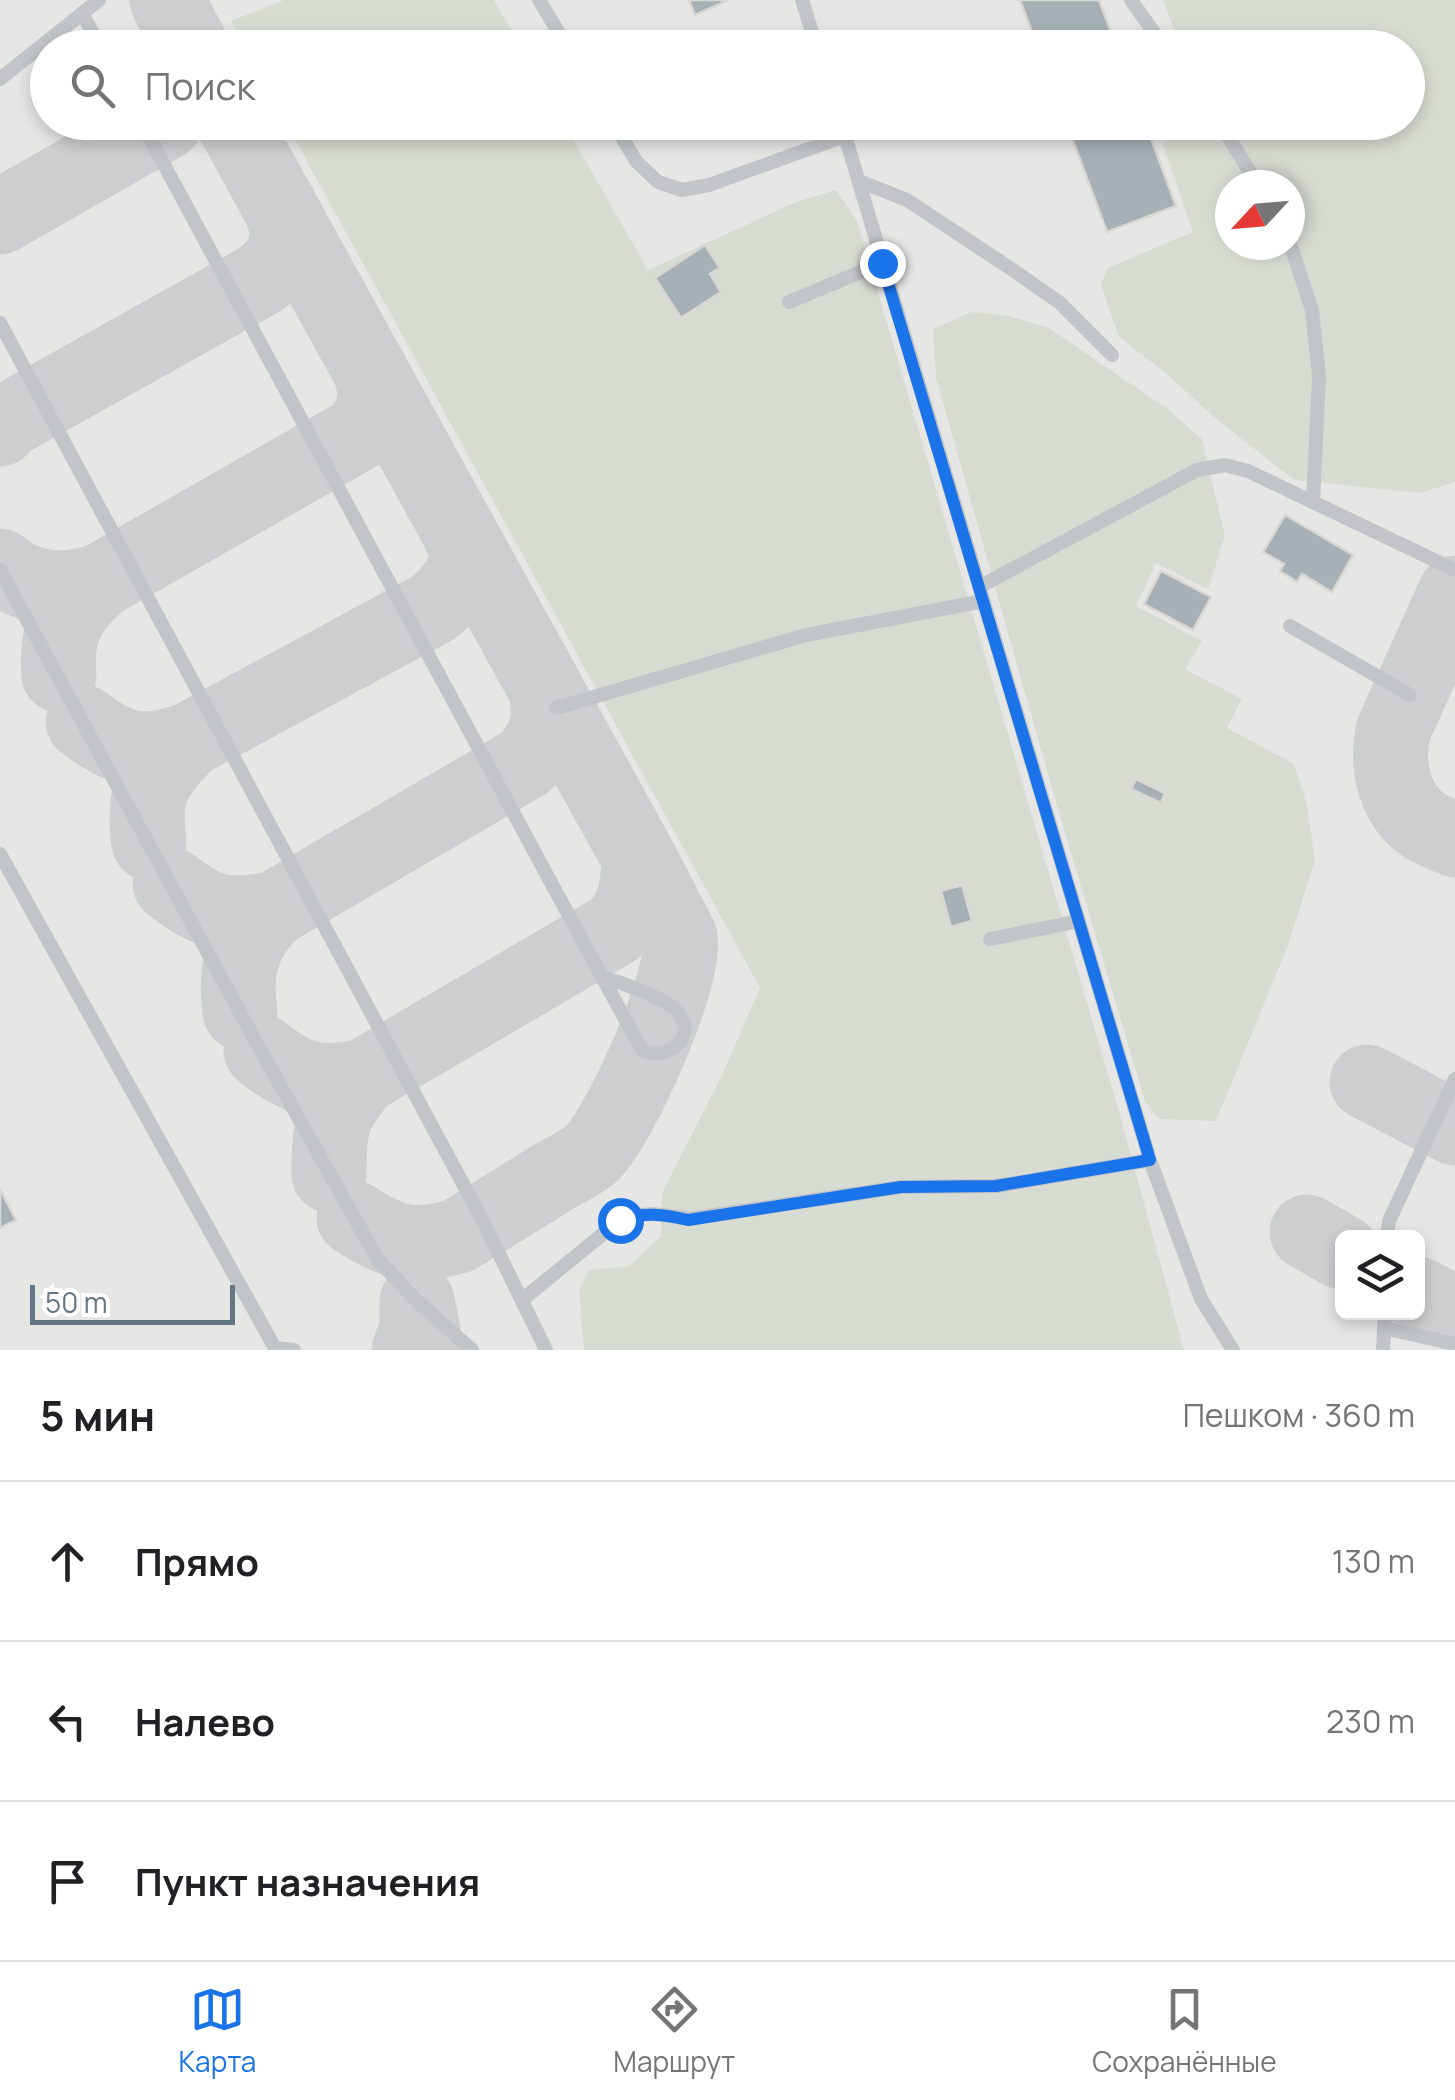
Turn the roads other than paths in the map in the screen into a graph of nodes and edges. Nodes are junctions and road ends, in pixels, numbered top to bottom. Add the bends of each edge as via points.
1 (99, 0) edge
2 (539, 0) edge
3 (802, 0) edge
4 (1131, 0) edge
5 (82, 13) junction
6 (61, 30) edge
7 (91, 30) edge
8 (557, 30) edge
9 (811, 30) edge
10 (1152, 30) edge
11 (30, 55) edge
12 (0, 79) edge
13 (151, 140) edge
14 (624, 140) edge
15 (817, 140) edge
16 (846, 140) edge
17 (1232, 140) edge
18 (1249, 170) edge
19 (859, 181) junction
20 (1296, 260) edge
21 (882, 263) junction
22 (789, 302) dead end
23 (0, 323) edge
24 (1112, 355) dead end
25 (1313, 502) junction
26 (0, 570) edge
27 (1455, 570) edge
28 (982, 594) junction
29 (1290, 626) dead end
30 (1410, 695) dead end
31 (556, 708) dead end
32 (0, 854) edge
33 (1079, 922) junction
34 (990, 939) dead end
35 (602, 977) junction
36 (1455, 1080) edge
37 (1150, 1160) junction
38 (1387, 1230) edge
39 (522, 1300) junction
40 (1384, 1320) edge
41 (1455, 1344) edge
42 (275, 1349) edge
43 (294, 1350) edge
44 (472, 1350) edge
45 (546, 1350) edge
46 (1234, 1350) edge
47 (1383, 1350) edge

1 - 5 lane
2 - 8 lane
3 - 9 lane
4 - 10 lane
5 - 6 lane
5 - 7 lane
11 - 12 lane
13 - 35 lane
14 - 15 lane via 658,182 682,190
16 - 19 lane
17 - 18 lane
19 - 21 lane
19 - 24 lane via 907,200 1060,303
20 - 25 lane via 1312,310 1319,376
21 - 22 lane
21 - 28 lane
23 - 39 lane
25 - 27 lane
25 - 28 lane via 1248,470 1197,470
26 - 44 lane via 378,1260
28 - 31 lane via 806,635
28 - 33 lane
29 - 30 lane
32 - 42 lane
33 - 34 lane
33 - 37 lane
35 - 35 lane via 647,1054 660,1055 682,1040 680,1014
36 - 38 lane
37 - 39 lane via 996,1186 901,1187 688,1220 638,1214 620,1220
37 - 46 lane via 1201,1298
39 - 45 lane
40 - 41 lane
40 - 47 lane
42 - 43 lane

